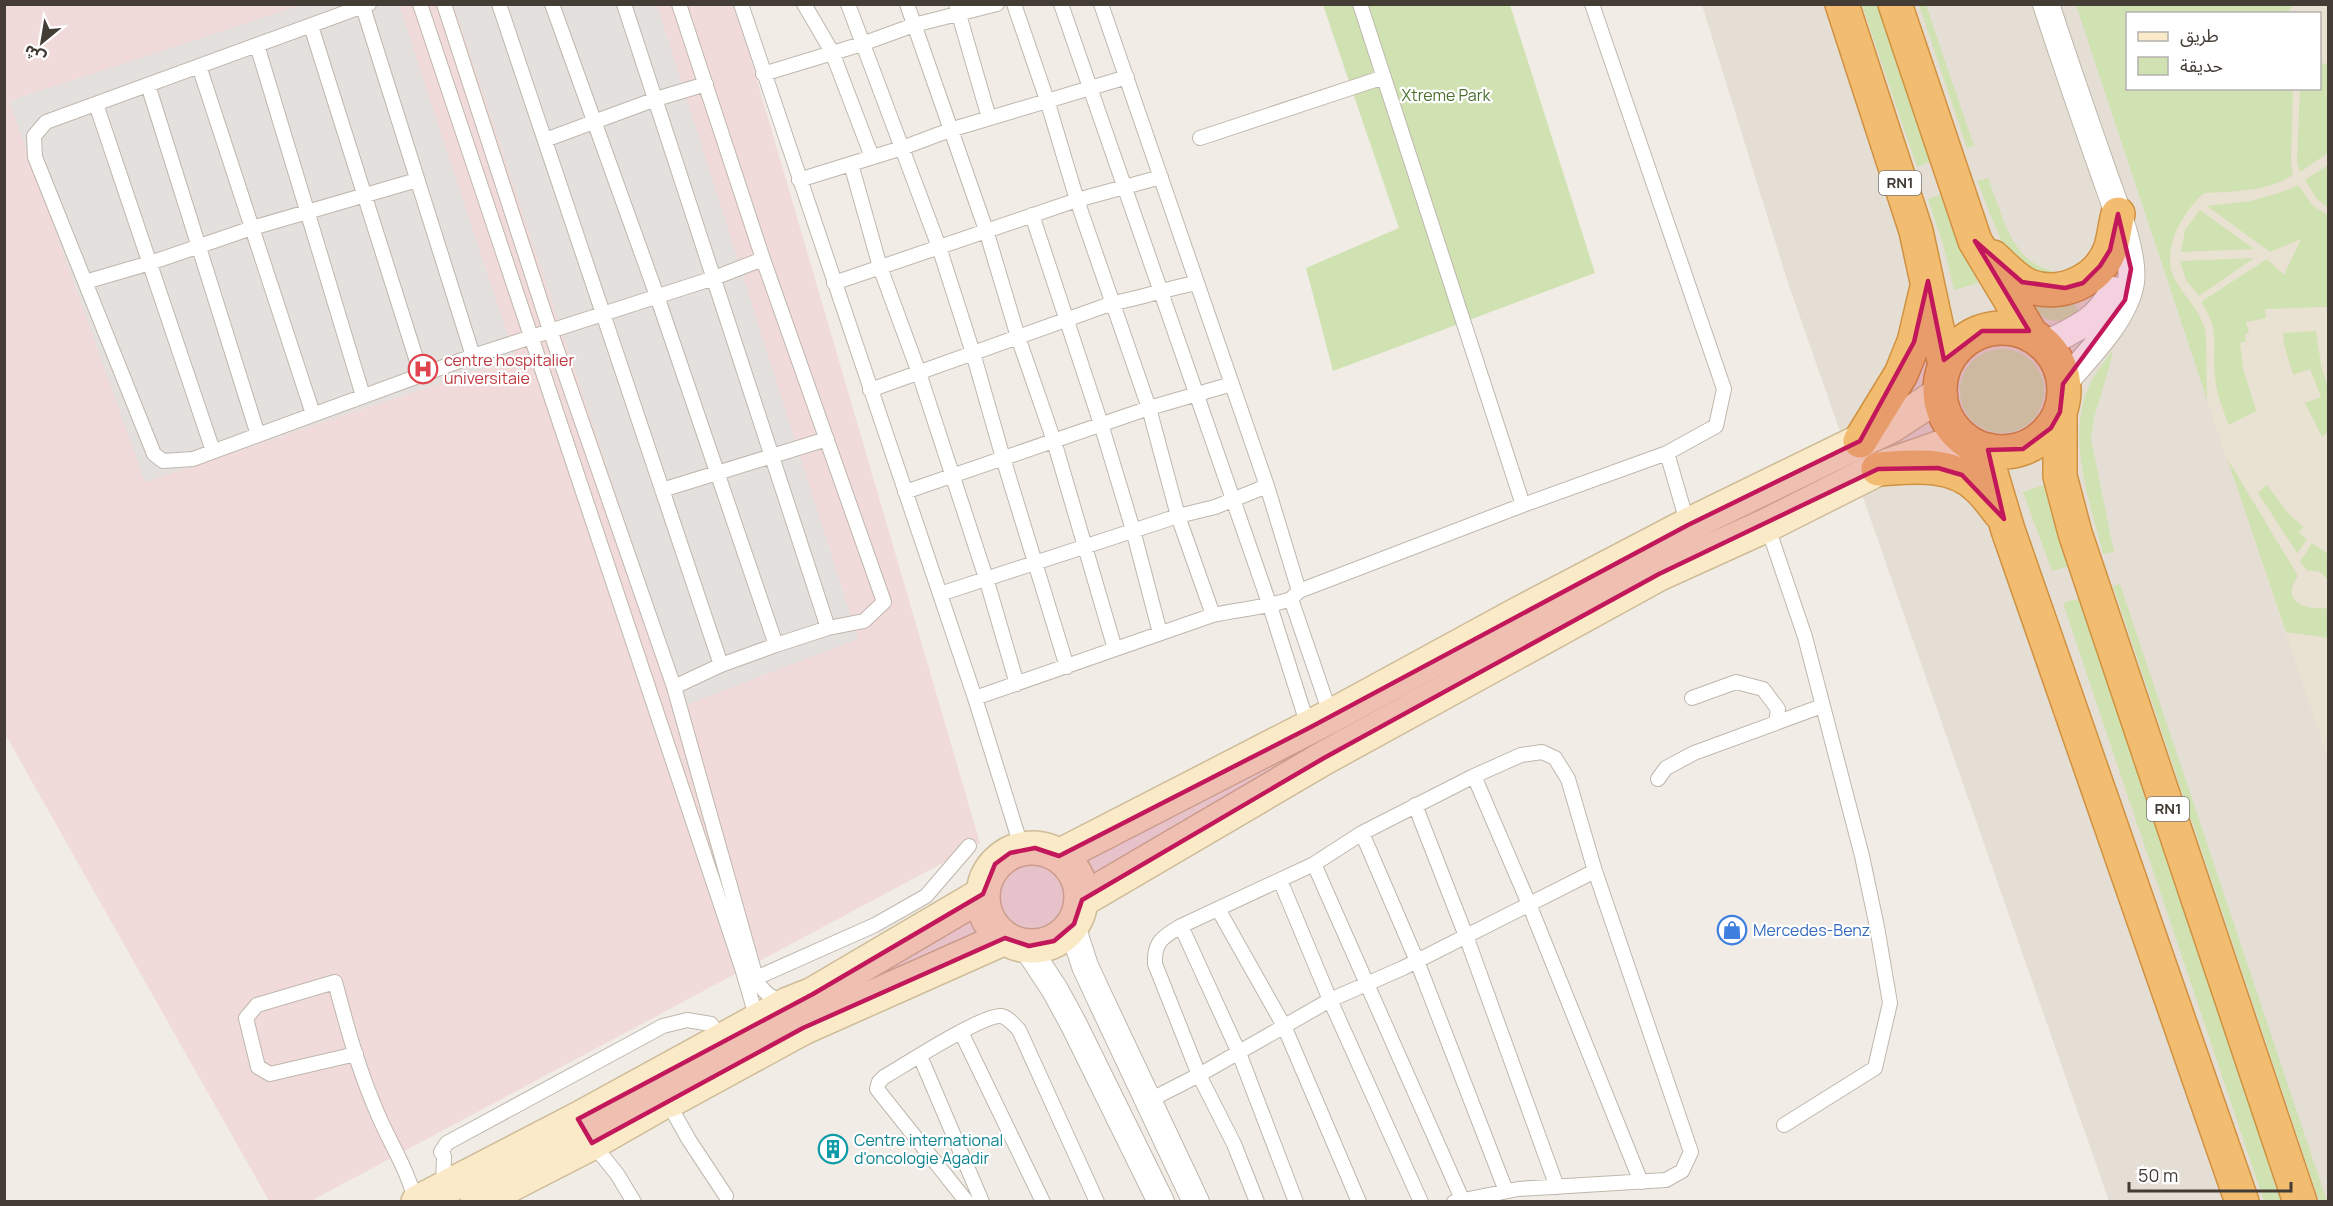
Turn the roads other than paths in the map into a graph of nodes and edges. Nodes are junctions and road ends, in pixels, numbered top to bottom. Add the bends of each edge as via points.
1 (420, 4) edge
2 (444, 4) edge
3 (499, 4) edge
4 (552, 4) edge
5 (624, 4) edge
6 (679, 4) edge
7 (741, 4) edge
8 (804, 4) edge
9 (848, 4) edge
10 (907, 4) edge
11 (997, 4) edge
12 (1014, 4) edge
13 (1061, 4) edge
14 (1101, 4) edge
15 (1360, 4) edge
16 (1592, 4) edge
17 (1842, 4) edge
18 (1895, 4) edge
19 (2046, 4) edge
20 (366, 6) edge
21 (957, 10) edge
22 (311, 26) junction
23 (914, 26) junction
24 (862, 44) junction
25 (257, 45) junction
26 (832, 52) junction
27 (199, 66) junction
28 (763, 74) junction
29 (1126, 77) junction
30 (1384, 77) junction
31 (706, 84) junction
32 (148, 85) junction
33 (1090, 88) junction
34 (656, 99) junction
35 (1047, 100) junction
36 (96, 104) junction
37 (989, 118) junction
38 (594, 122) junction
39 (950, 130) junction
40 (1200, 138) dead end
41 (545, 140) junction
42 (902, 148) junction
43 (872, 157) junction
44 (850, 164) junction
45 (1161, 177) junction
46 (417, 180) junction
47 (799, 180) junction
48 (1125, 188) junction
49 (364, 195) junction
50 (1077, 200) junction
51 (307, 213) junction
52 (1032, 215) junction
53 (2121, 225) junction
54 (252, 228) junction
55 (986, 230) junction
56 (1975, 241) junction
57 (198, 246) junction
58 (939, 247) junction
59 (763, 259) junction
60 (150, 263) junction
61 (880, 267) junction
62 (714, 278) junction
63 (1928, 281) junction
64 (86, 282) junction
65 (834, 283) junction
66 (1197, 283) junction
67 (1161, 290) junction
68 (657, 296) junction
69 (1113, 303) junction
70 (604, 315) junction
71 (1065, 320) junction
72 (550, 330) junction
73 (532, 336) junction
74 (1018, 337) junction
75 (2038, 341) junction
76 (974, 353) junction
77 (472, 356) junction
78 (919, 373) junction
79 (421, 374) junction
80 (1943, 380) junction
81 (1232, 384) junction
82 (870, 390) junction
83 (1196, 394) junction
84 (363, 396) junction
85 (2062, 398) junction
86 (1149, 408) junction
87 (313, 414) junction
88 (1101, 424) junction
89 (258, 435) junction
90 (827, 439) junction
91 (1054, 441) junction
92 (1860, 441) junction
93 (1976, 445) junction
94 (213, 451) junction
95 (1666, 453) junction
96 (772, 456) junction
97 (1003, 458) junction
98 (1878, 469) junction
99 (718, 473) junction
100 (952, 476) junction
101 (1267, 486) junction
102 (662, 490) junction
103 (905, 492) junction
104 (1233, 500) junction
105 (1523, 505) junction
106 (1178, 516) junction
107 (2004, 519) junction
108 (1688, 525) junction
109 (1767, 525) junction
110 (1133, 530) junction
111 (1085, 546) junction
112 (1034, 563) junction
113 (986, 578) junction
114 (940, 594) junction
115 (1295, 595) junction
116 (1270, 606) junction
117 (1213, 615) junction
118 (828, 628) junction
119 (1160, 633) junction
120 (776, 645) junction
121 (1114, 649) junction
122 (721, 665) junction
123 (1067, 667) junction
124 (1017, 684) junction
125 (674, 687) junction
126 (975, 698) junction
127 (1692, 698) dead end
128 (1821, 706) junction
129 (1776, 723) junction
130 (1319, 737) junction
131 (1474, 776) junction
132 (1658, 779) dead end
133 (1415, 805) junction
134 (1362, 833) junction
135 (969, 846) dead end
136 (1022, 849) junction
137 (1059, 856) junction
138 (1314, 864) junction
139 (1595, 870) junction
140 (1280, 880) junction
141 (983, 894) junction
142 (735, 902) junction
143 (1529, 904) junction
144 (721, 907) junction
145 (1218, 909) junction
146 (1077, 913) junction
147 (1180, 926) junction
148 (1466, 936) junction
149 (1015, 942) junction
150 (1417, 961) junction
151 (756, 978) junction
152 (1368, 985) junction
153 (1330, 1000) junction
154 (788, 1004) junction
155 (755, 1022) junction
156 (1284, 1026) junction
157 (961, 1032) junction
158 (722, 1041) junction
159 (1239, 1053) junction
160 (356, 1054) junction
161 (920, 1056) junction
162 (1199, 1075) junction
163 (667, 1100) junction
164 (1148, 1101) junction
165 (1784, 1125) dead end
166 (585, 1131) junction
167 (1641, 1182) junction
168 (1557, 1187) junction
169 (1506, 1191) junction
170 (425, 1197) edge
171 (725, 1200) edge
172 (1458, 1200) edge
173 (1160, 1201) edge
174 (477, 1202) edge
175 (634, 1202) edge
176 (967, 1202) edge
177 (982, 1202) edge
178 (1043, 1202) edge
179 (1097, 1202) edge
180 (1196, 1202) edge
181 (1257, 1202) edge
182 (1296, 1202) edge
183 (1359, 1202) edge
184 (1421, 1202) edge
185 (2242, 1202) edge
186 (2300, 1202) edge

1 - 73 lane
2 - 72 lane
3 - 41 lane
4 - 38 lane
5 - 34 lane
6 - 31 lane
7 - 28 lane
8 - 26 lane
9 - 24 lane
10 - 23 lane
11 - 21 lane
12 - 35 lane
13 - 33 lane
14 - 29 lane
15 - 30 lane
16 - 95 lane via 1724,389 1716,426
17 - 63 highway, RN1 via 1916,231
18 - 56 highway, RN1
19 - 53 street
20 - 22 lane
20 - 46 lane
21 - 23 lane
21 - 37 lane
22 - 25 lane
22 - 49 lane
23 - 24 lane
23 - 39 lane
24 - 26 lane
24 - 42 lane
25 - 27 lane
25 - 51 lane
26 - 28 lane
26 - 43 lane
27 - 32 lane
27 - 54 lane
28 - 47 lane
29 - 33 lane
29 - 45 lane
30 - 40 lane
30 - 105 lane
31 - 34 lane
31 - 59 lane
32 - 36 lane
32 - 57 lane
33 - 35 lane
33 - 48 lane
34 - 38 lane
34 - 62 lane
35 - 37 lane
35 - 50 lane
36 - 60 lane
36 - 64 lane via 46,122 34,136 35,157
37 - 39 lane
38 - 41 lane
38 - 68 lane
39 - 42 lane
39 - 55 lane
41 - 70 lane
42 - 43 lane
42 - 58 lane
43 - 44 lane
44 - 47 lane
44 - 61 lane
45 - 48 lane
45 - 66 lane
46 - 49 lane
46 - 77 lane
47 - 65 lane
48 - 50 lane
48 - 67 lane
49 - 51 lane
49 - 79 lane
50 - 52 lane
50 - 69 lane
51 - 54 lane
51 - 84 lane
52 - 55 lane
52 - 71 lane
53 - 56 highway via 2100,266 2083,283 2065,288 2040,288 2022,282
53 - 75 street via 2114,290 2105,306 2098,315
53 - 85 street via 2131,283 2111,325
54 - 57 lane
54 - 87 lane
55 - 58 lane
55 - 74 lane
56 - 75 highway, RN1
57 - 60 lane
57 - 89 lane
58 - 61 lane
58 - 76 lane
59 - 62 lane
59 - 90 lane
60 - 64 lane
60 - 94 lane
61 - 65 lane
61 - 78 lane
62 - 68 lane
62 - 96 lane
63 - 80 highway, RN1
63 - 92 highway via 1914,342 1901,374
64 - 94 lane via 154,454 163,461 193,459
65 - 82 lane
66 - 67 lane
66 - 81 lane
67 - 69 lane
67 - 83 lane
68 - 70 lane
68 - 99 lane
69 - 71 lane
69 - 86 lane
70 - 72 lane
70 - 102 lane
71 - 74 lane
71 - 88 lane
72 - 73 lane
72 - 125 lane
73 - 77 lane
73 - 144 lane
74 - 76 lane
74 - 91 lane
75 - 80 highway via 2017,330 1982,332 1954,350
75 - 85 highway, RN1 via 2057,363
76 - 78 lane
76 - 97 lane
77 - 79 lane
78 - 82 lane
78 - 100 lane
79 - 84 lane
80 - 92 street via 1891,426
80 - 93 highway, RN1 via 1947,419
81 - 83 lane
81 - 101 lane
82 - 103 lane
83 - 86 lane
83 - 104 lane
84 - 87 lane
85 - 93 highway via 2051,428 2039,440 2006,452
85 - 186 highway, RN1 via 2060,476 2075,533
86 - 88 lane
86 - 106 lane
87 - 89 lane
88 - 91 lane
88 - 110 lane
89 - 94 lane
90 - 96 lane
90 - 118 lane via 884,602 864,621
91 - 97 lane
91 - 111 lane
92 - 108 street
93 - 98 street
93 - 107 highway, RN1 via 1991,473
95 - 105 lane
95 - 108 lane
96 - 99 lane
96 - 118 lane
97 - 100 lane
97 - 112 lane
98 - 107 highway via 1913,466 1962,475 1978,486
98 - 109 street
99 - 102 lane
99 - 120 lane
100 - 103 lane
100 - 113 lane
101 - 104 lane
101 - 115 lane
102 - 122 lane
103 - 114 lane
104 - 106 lane
104 - 116 lane
105 - 115 lane
106 - 110 lane
106 - 117 lane
107 - 185 highway, RN1
108 - 130 street via 1518,614
109 - 128 lane via 1805,637
109 - 130 street
110 - 111 lane
110 - 119 lane
111 - 112 lane
111 - 121 lane
112 - 113 lane
112 - 123 lane
113 - 114 lane
113 - 124 lane
114 - 126 lane
115 - 116 lane
115 - 130 lane
116 - 117 lane
116 - 130 lane
117 - 119 lane
118 - 120 lane
119 - 121 lane
120 - 122 lane
121 - 123 lane
122 - 125 lane
123 - 124 lane
124 - 126 lane
125 - 142 lane
126 - 136 lane
127 - 129 lane via 1736,682 1763,689 1778,709
128 - 129 lane
128 - 165 lane via 1862,856 1890,1003 1875,1068
129 - 132 lane via 1694,753 1666,768
130 - 137 street
130 - 146 street
131 - 133 lane
131 - 139 lane via 1521,755 1542,752 1555,758 1568,779
131 - 143 lane
133 - 134 lane
133 - 148 lane
134 - 138 lane
134 - 150 lane
135 - 151 lane via 926,896 875,925
136 - 137 street via 1048,850
136 - 141 street via 995,864 986,878
137 - 146 street via 1076,875
138 - 140 lane
138 - 152 lane
139 - 143 lane
139 - 167 lane via 1691,1152 1682,1171 1666,1180
140 - 145 lane
140 - 153 lane
141 - 149 street via 984,907 995,930
141 - 154 street via 813,994
142 - 144 lane
142 - 151 lane
143 - 148 lane
143 - 167 lane
144 - 155 lane
145 - 147 lane
145 - 156 lane
146 - 149 street via 1054,941 1042,946
146 - 164 street via 1089,975
147 - 159 lane
147 - 162 lane via 1161,938 1155,964
148 - 150 lane
148 - 168 lane
149 - 163 street via 803,1028
149 - 173 street via 1055,990
150 - 152 lane
150 - 169 lane
151 - 154 lane via 773,999
152 - 153 lane
152 - 172 lane
153 - 156 lane
153 - 184 lane
154 - 155 street
155 - 158 street
156 - 159 lane
156 - 183 lane
157 - 161 lane
157 - 178 lane
157 - 179 lane via 1000,1016 1019,1030
158 - 166 street
158 - 170 lane via 711,1024 687,1020 663,1026 447,1143
159 - 162 lane
159 - 182 lane
160 - 160 lane via 335,982 257,1005 246,1018 258,1066 270,1074
160 - 170 lane via 374,1106 409,1176
161 - 176 lane via 884,1077 877,1089
161 - 177 lane
162 - 164 lane
162 - 181 lane via 1234,1144
163 - 166 street
163 - 171 lane
164 - 180 street
166 - 170 street
166 - 174 street
166 - 175 lane
167 - 168 lane
168 - 169 lane
169 - 172 lane

